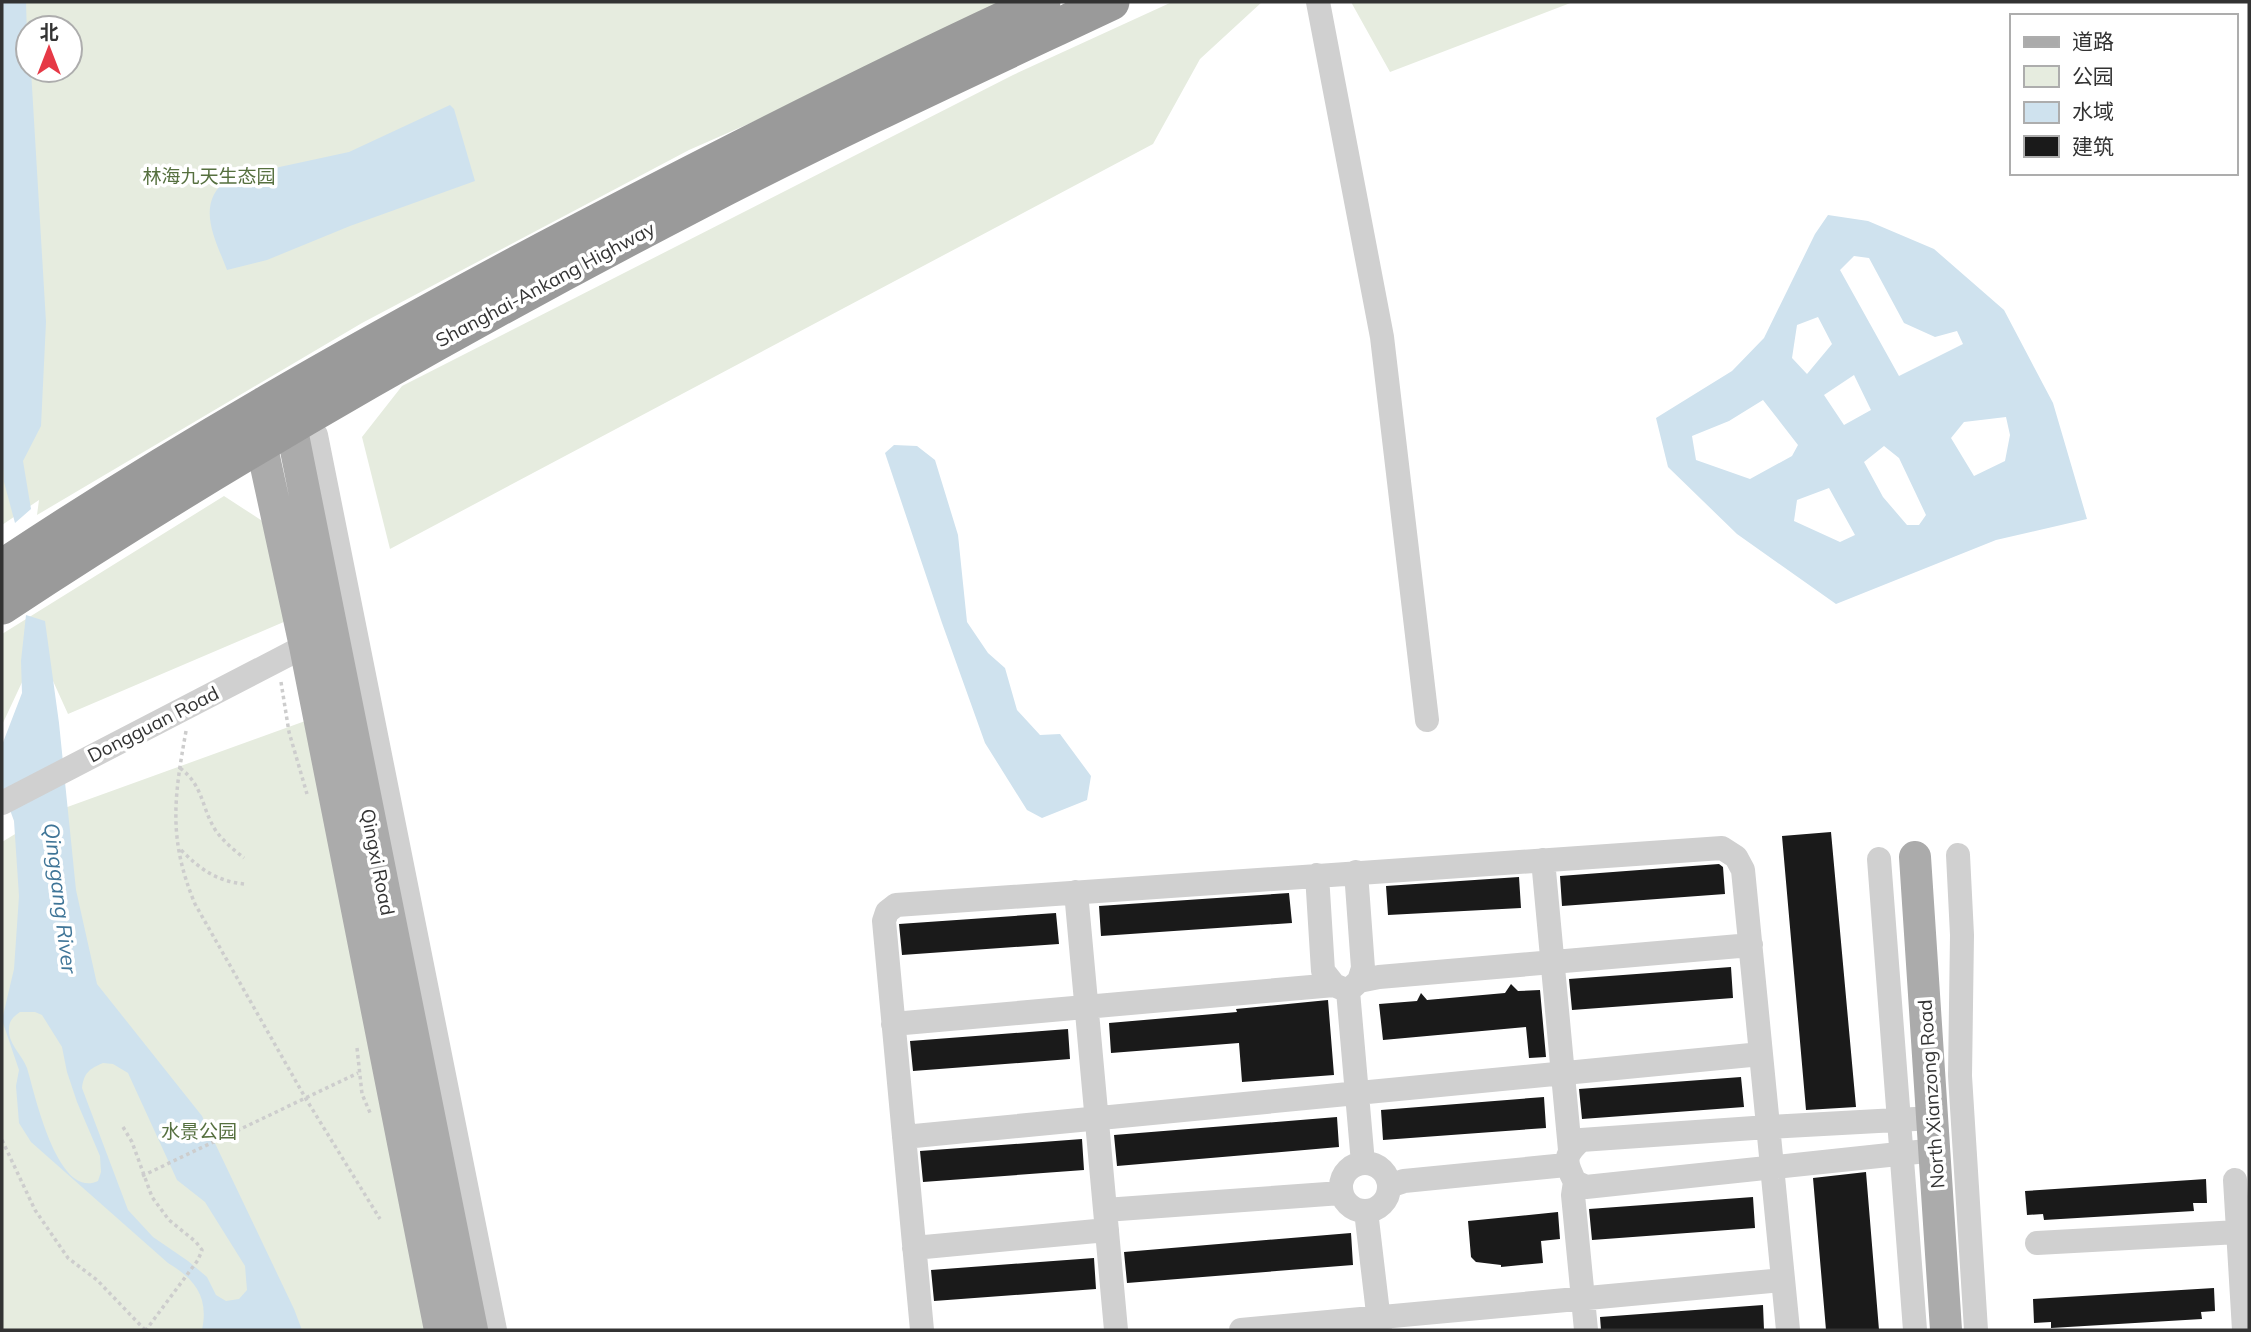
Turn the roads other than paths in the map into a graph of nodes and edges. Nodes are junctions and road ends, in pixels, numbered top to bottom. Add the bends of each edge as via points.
1 (1042, 2) edge
2 (1111, 2) edge
3 (1318, 2) edge
4 (281, 422) junction
5 (2, 568) edge
6 (2, 606) edge
7 (305, 646) junction
8 (1427, 720) dead end
9 (2, 803) edge
10 (1958, 855) dead end
11 (1915, 857) dead end
12 (1879, 859) dead end
13 (1543, 860) junction
14 (1356, 873) junction
15 (1317, 875) junction
16 (1076, 892) junction
17 (1751, 945) junction
18 (1553, 962) junction
19 (1347, 986) junction
20 (1087, 1006) junction
21 (893, 1024) junction
22 (1761, 1054) junction
23 (1563, 1073) junction
24 (1357, 1094) junction
25 (1097, 1118) junction
26 (1933, 1118) junction
27 (1768, 1127) junction
28 (904, 1136) junction
29 (1936, 1150) junction
30 (1363, 1163) junction
31 (1570, 1166) junction
32 (1773, 1167) junction
33 (2235, 1180) dead end
34 (1389, 1186) junction
35 (1341, 1193) junction
36 (1366, 1211) junction
37 (1106, 1220) junction
38 (2238, 1232) junction
39 (2037, 1243) dead end
40 (914, 1248) junction
41 (1783, 1280) junction
42 (1583, 1299) junction
43 (1379, 1324) edge
44 (440, 1330) edge
45 (472, 1330) edge
46 (495, 1330) edge
47 (922, 1330) edge
48 (1116, 1330) edge
49 (1241, 1330) edge
50 (1586, 1330) edge
51 (1788, 1330) edge
52 (1915, 1330) edge
53 (1946, 1330) edge
54 (1976, 1330) edge
55 (2244, 1330) edge

1 - 4 highway, Shanghai-Ankang Highway via 687,175 426,313
2 - 4 highway, Shanghai-Ankang Highway via 699,201
3 - 8 street via 1382,337
4 - 5 highway, Shanghai-Ankang Highway
4 - 6 highway, Shanghai-Ankang Highway
4 - 7 main road, Qingxi Road
4 - 45 main road, Qingxi Road
4 - 46 street
7 - 9 street, Dongguan Road
7 - 44 main road, Qingxi Road
10 - 54 street via 1960,1076
11 - 26 main road, North Xianzong Road
12 - 52 street
13 - 14 street
13 - 17 street via 1721,848 1736,857 1744,870
13 - 18 street
14 - 15 street
14 - 19 street via 1363,968
15 - 16 street
15 - 19 street via 1323,971
16 - 20 street
16 - 21 street via 896,905 884,921
17 - 18 street
17 - 22 street
18 - 19 street via 1379,977
18 - 23 street
19 - 20 street
19 - 24 street
20 - 21 street
20 - 25 street
21 - 28 street
22 - 23 street
22 - 27 street
23 - 24 street
23 - 31 street
24 - 25 street
24 - 30 street
25 - 28 street
25 - 37 street
26 - 27 street
26 - 29 main road, North Xianzong Road
27 - 31 street via 1581,1140
27 - 32 street
28 - 40 street
29 - 32 street
29 - 53 main road, North Xianzong Road
30 - 34 street via 1383,1172
30 - 35 street via 1348,1170
31 - 32 street via 1586,1187
31 - 34 street
31 - 42 street
32 - 41 street
33 - 38 street
34 - 36 street via 1380,1206
35 - 36 street via 1350,1207
35 - 37 street
36 - 43 street
37 - 40 street
37 - 48 street
38 - 39 street
38 - 55 street
40 - 47 street
41 - 42 street
41 - 51 street
42 - 43 street
42 - 50 street
43 - 49 street

